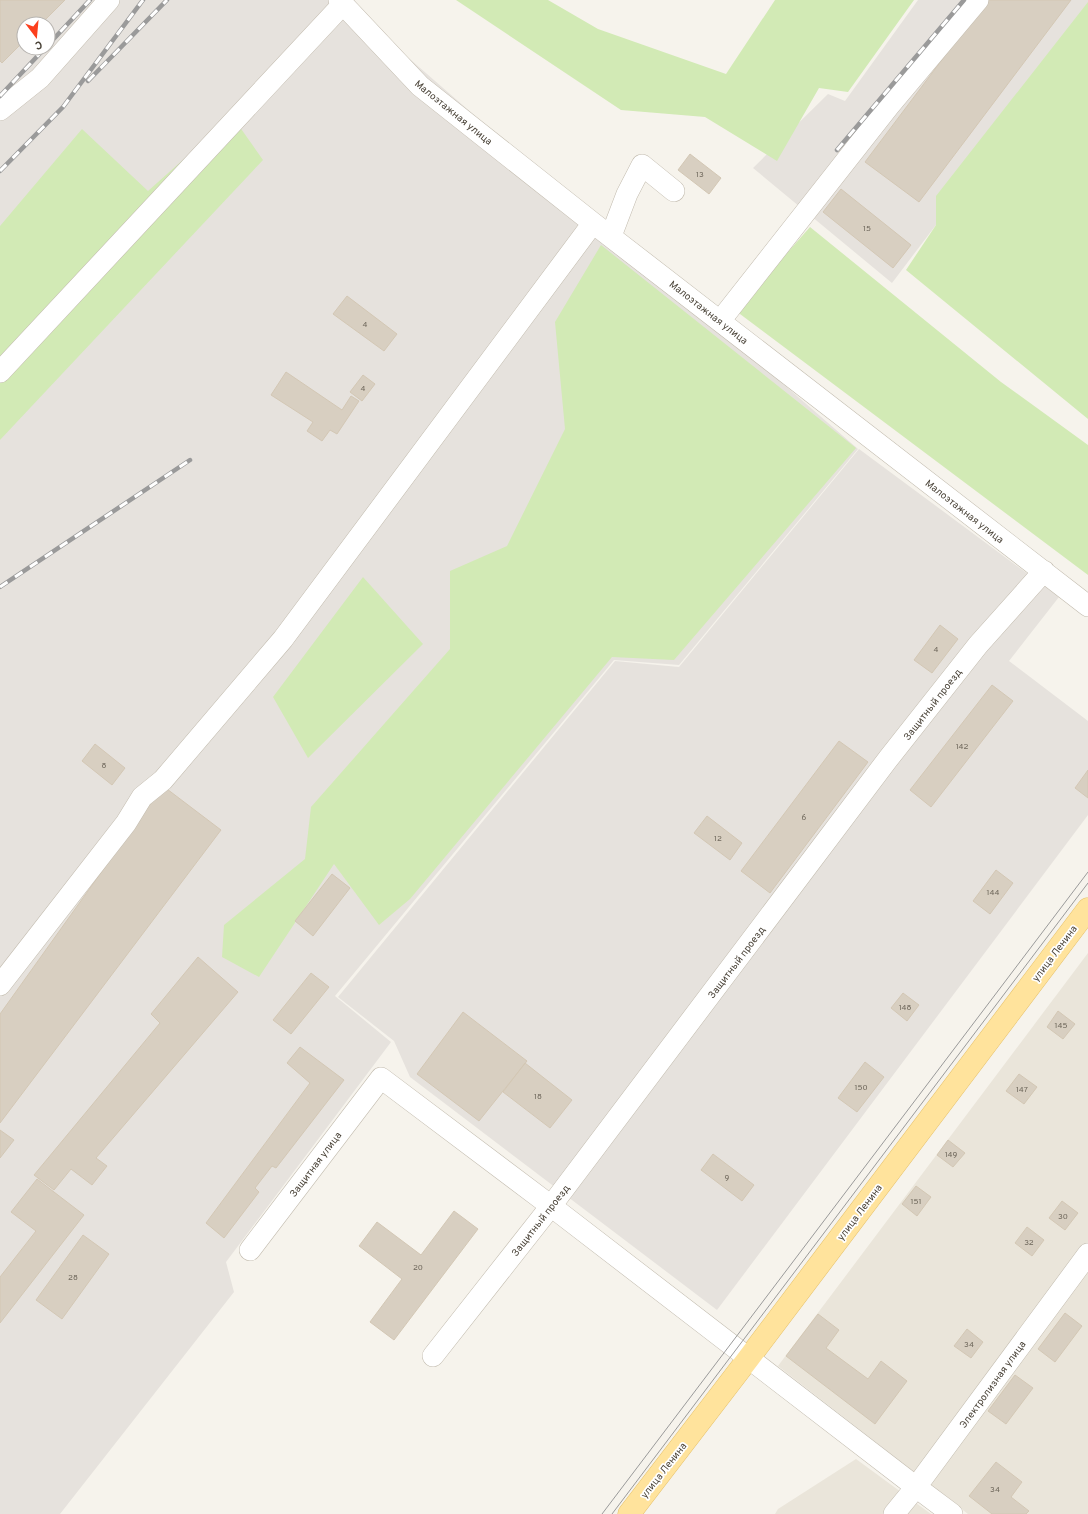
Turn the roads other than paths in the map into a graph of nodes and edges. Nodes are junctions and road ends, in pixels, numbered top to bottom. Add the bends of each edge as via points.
1 (109, 0) edge
2 (978, 0) edge
3 (341, 2) edge
4 (0, 110) edge
5 (674, 191) dead end
6 (594, 223) junction
7 (611, 236) junction
8 (720, 321) junction
9 (0, 372) edge
10 (1044, 572) junction
11 (1088, 606) edge
12 (1088, 909) edge
13 (0, 985) edge
14 (551, 1206) junction
15 (250, 1250) dead end
16 (1088, 1254) edge
17 (433, 1356) dead end
18 (748, 1359) junction
19 (916, 1487) junction
20 (629, 1514) edge
21 (894, 1514) edge
22 (952, 1514) edge

1 - 4 street via 40,78
2 - 8 street via 889,106
3 - 6 street, Малоэтажная улица via 420,86
3 - 9 street
5 - 7 street via 642,165 633,180
6 - 7 street, Малоэтажная улица
6 - 13 street via 283,639 163,780 142,797 126,822
7 - 8 street, Малоэтажная улица
8 - 10 street, Малоэтажная улица
10 - 11 street, Малоэтажная улица
10 - 14 street, Защитный проезд via 978,645 888,760
12 - 18 main road, улица Ленина
14 - 15 street, Защитная улица via 381,1078
14 - 17 street, Защитный проезд
14 - 18 street
16 - 19 street, Электролизная улица
18 - 19 street
18 - 20 main road, улица Ленина
19 - 21 street, Электролизная улица
19 - 22 street

